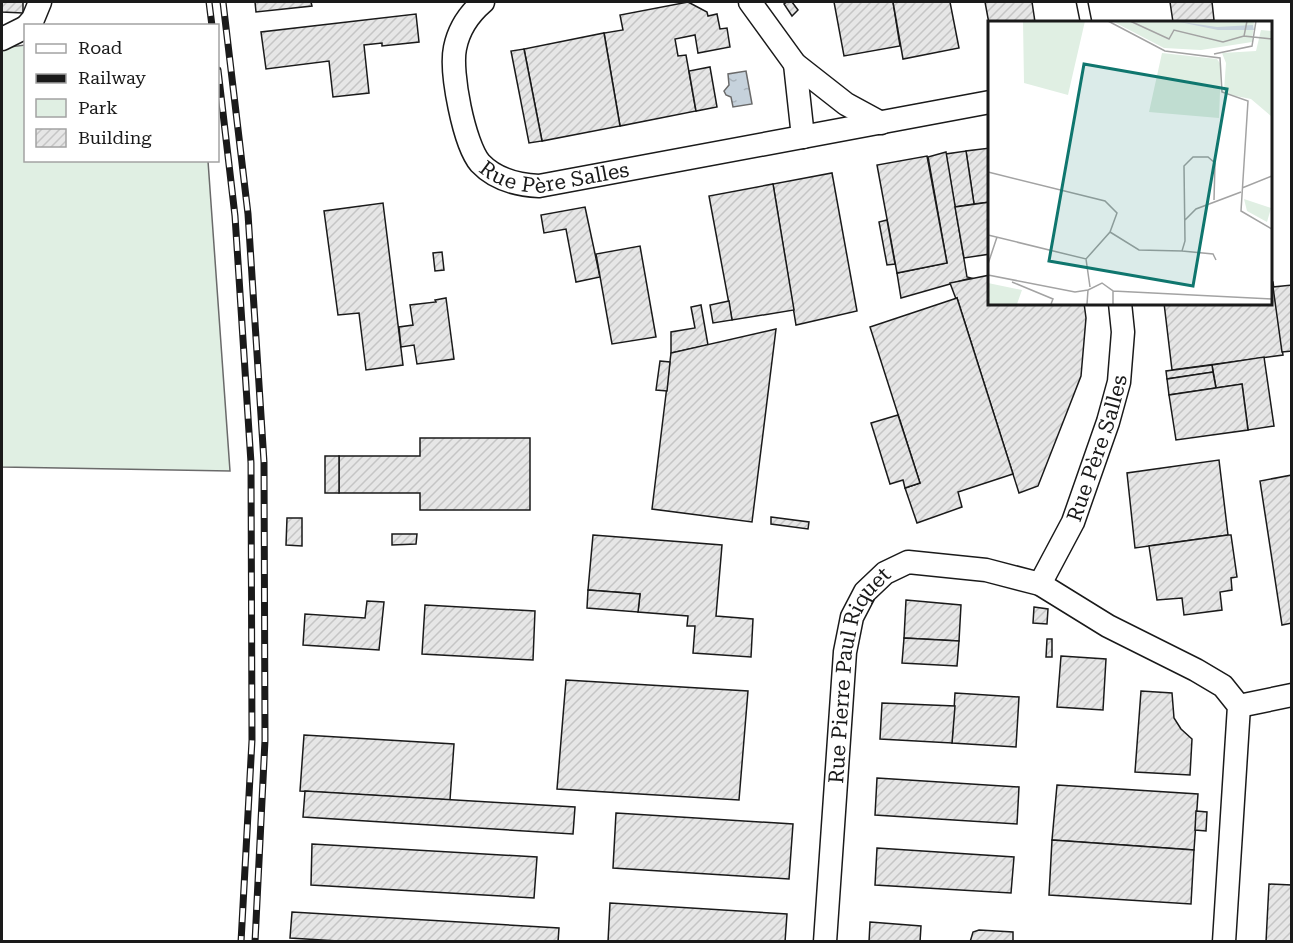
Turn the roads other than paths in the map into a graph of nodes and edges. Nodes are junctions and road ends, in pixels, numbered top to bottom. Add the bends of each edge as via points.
1 (40, 2) edge
2 (483, 2) edge
3 (750, 2) edge
4 (1082, 2) edge
5 (1086, 21) edge
6 (28, 24) edge
7 (24, 27) edge
8 (2, 39) edge
9 (795, 64) junction
10 (988, 102) edge
11 (881, 123) junction
12 (803, 137) junction
13 (1120, 304) edge
14 (1040, 584) junction
15 (1292, 695) edge
16 (1239, 706) junction
17 (825, 942) edge
18 (1224, 942) edge

1 - 6 street
2 - 12 street, Rue Père Salles via 466,18 455,48 455,65 469,143 480,163 507,180 539,186
3 - 9 street
4 - 5 lane
7 - 8 street
9 - 11 street via 846,104
9 - 12 street
10 - 11 street, Rue Père Salles
11 - 12 street, Rue Père Salles
13 - 14 street, Rue Père Salles via 1123,332 1119,382 1108,422 1073,522
14 - 16 street, Rue Pierre Paul Riquet via 1108,626 1224,686
14 - 17 street, Rue Pierre Paul Riquet via 986,570 908,562 885,573 865,592 852,617 845,652
15 - 16 street
16 - 18 street

